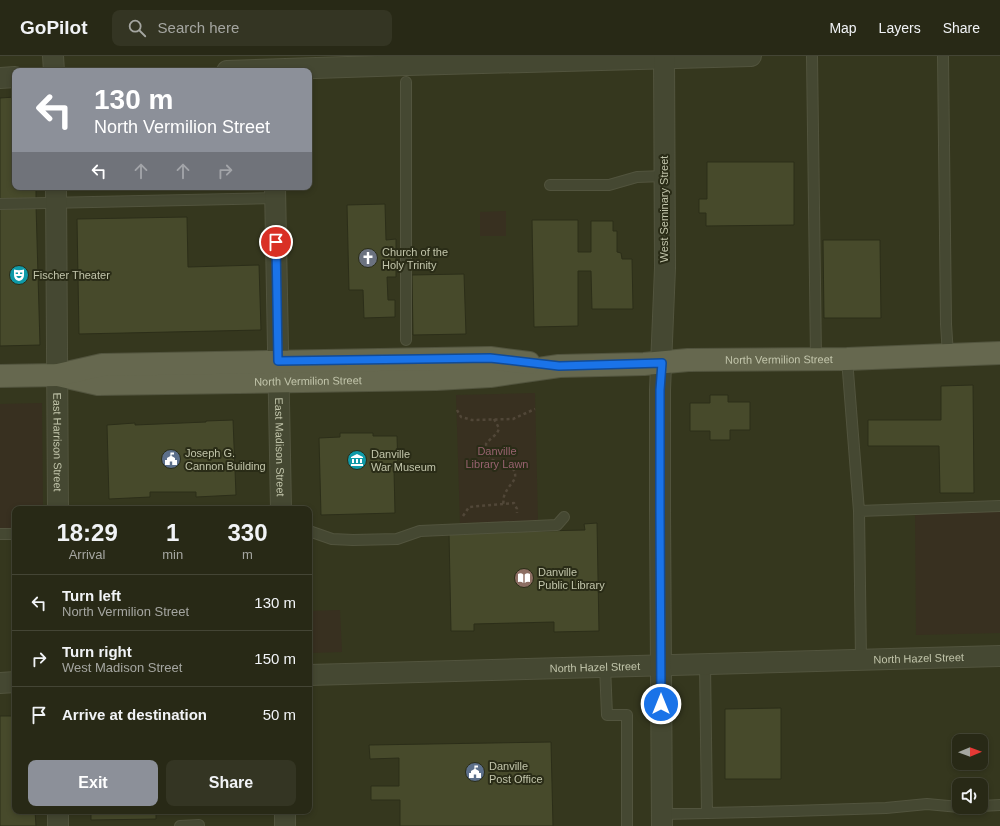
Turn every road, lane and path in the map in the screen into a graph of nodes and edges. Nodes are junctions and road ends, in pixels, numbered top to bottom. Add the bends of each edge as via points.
1 (53, 56) edge
2 (751, 56) edge
3 (812, 56) edge
4 (943, 56) edge
5 (664, 57) edge
6 (272, 66) edge
7 (54, 68) edge
8 (254, 68) edge
9 (407, 68) edge
10 (12, 77) edge
11 (0, 78) edge
12 (664, 176) junction
13 (550, 186) dead end
14 (275, 193) edge
15 (57, 195) edge
16 (0, 204) edge
17 (406, 340) dead end
18 (1000, 353) edge
19 (948, 355) junction
20 (816, 358) junction
21 (847, 359) junction
22 (662, 363) junction
23 (279, 371) junction
24 (58, 375) junction
25 (0, 376) edge
26 (535, 409) dead end
27 (457, 410) dead end
28 (494, 419) junction
29 (503, 504) junction
30 (58, 506) edge
31 (281, 506) edge
32 (1000, 506) edge
33 (859, 511) junction
34 (517, 515) dead end
35 (564, 517) dead end
36 (456, 529) junction
37 (312, 532) edge
38 (0, 534) edge
39 (12, 534) edge
40 (1000, 656) edge
41 (861, 659) junction
42 (705, 664) junction
43 (661, 665) junction
44 (605, 666) junction
45 (312, 675) edge
46 (12, 682) edge
47 (0, 683) edge
48 (1000, 805) edge
49 (952, 806) edge
50 (988, 806) edge
51 (707, 813) junction
52 (58, 814) edge
53 (285, 814) edge
54 (662, 820) edge
55 (199, 825) edge
56 (58, 826) edge
57 (180, 826) edge
58 (285, 826) edge
59 (627, 826) edge

1 - 7 street
2 - 5 street
3 - 20 lane
4 - 19 lane
5 - 9 street
5 - 12 street, West Seminary Street
6 - 8 street
6 - 9 street
9 - 17 lane
10 - 11 street
12 - 13 lane via 637,177 608,185
12 - 22 street, West Seminary Street
14 - 15 lane
14 - 23 street, East Madison Street
15 - 16 lane
15 - 24 street, East Harrison Street
18 - 19 main road, North Vermilion Street
19 - 21 main road, North Vermilion Street
20 - 21 main road, North Vermilion Street
20 - 22 main road, North Vermilion Street via 688,360
21 - 33 lane
22 - 23 main road, North Vermilion Street via 559,366 490,358
22 - 43 street, West Seminary Street
23 - 24 main road, North Vermilion Street via 102,365
23 - 31 street, East Madison Street
24 - 25 main road, North Vermilion Street
24 - 30 street, East Harrison Street
26 - 28 path via 513,419
27 - 28 path via 461,416 472,420
28 - 29 path via 500,428 486,444 488,454 492,460 510,464 516,478 504,494
29 - 34 path via 514,503
29 - 36 path via 469,507
32 - 33 lane
33 - 41 lane
35 - 36 lane via 557,525
36 - 37 lane via 420,531 397,539 353,540 332,539
38 - 39 lane
40 - 41 street, North Hazel Street
41 - 42 street, North Hazel Street
42 - 43 street, North Hazel Street
42 - 51 lane
43 - 44 street, North Hazel Street
43 - 54 street, West Seminary Street
44 - 45 street, North Hazel Street
44 - 59 lane via 607,715 627,715
46 - 47 street
48 - 50 lane
49 - 51 lane via 927,804 854,809
51 - 54 lane
52 - 56 street
53 - 58 street
55 - 57 lane

